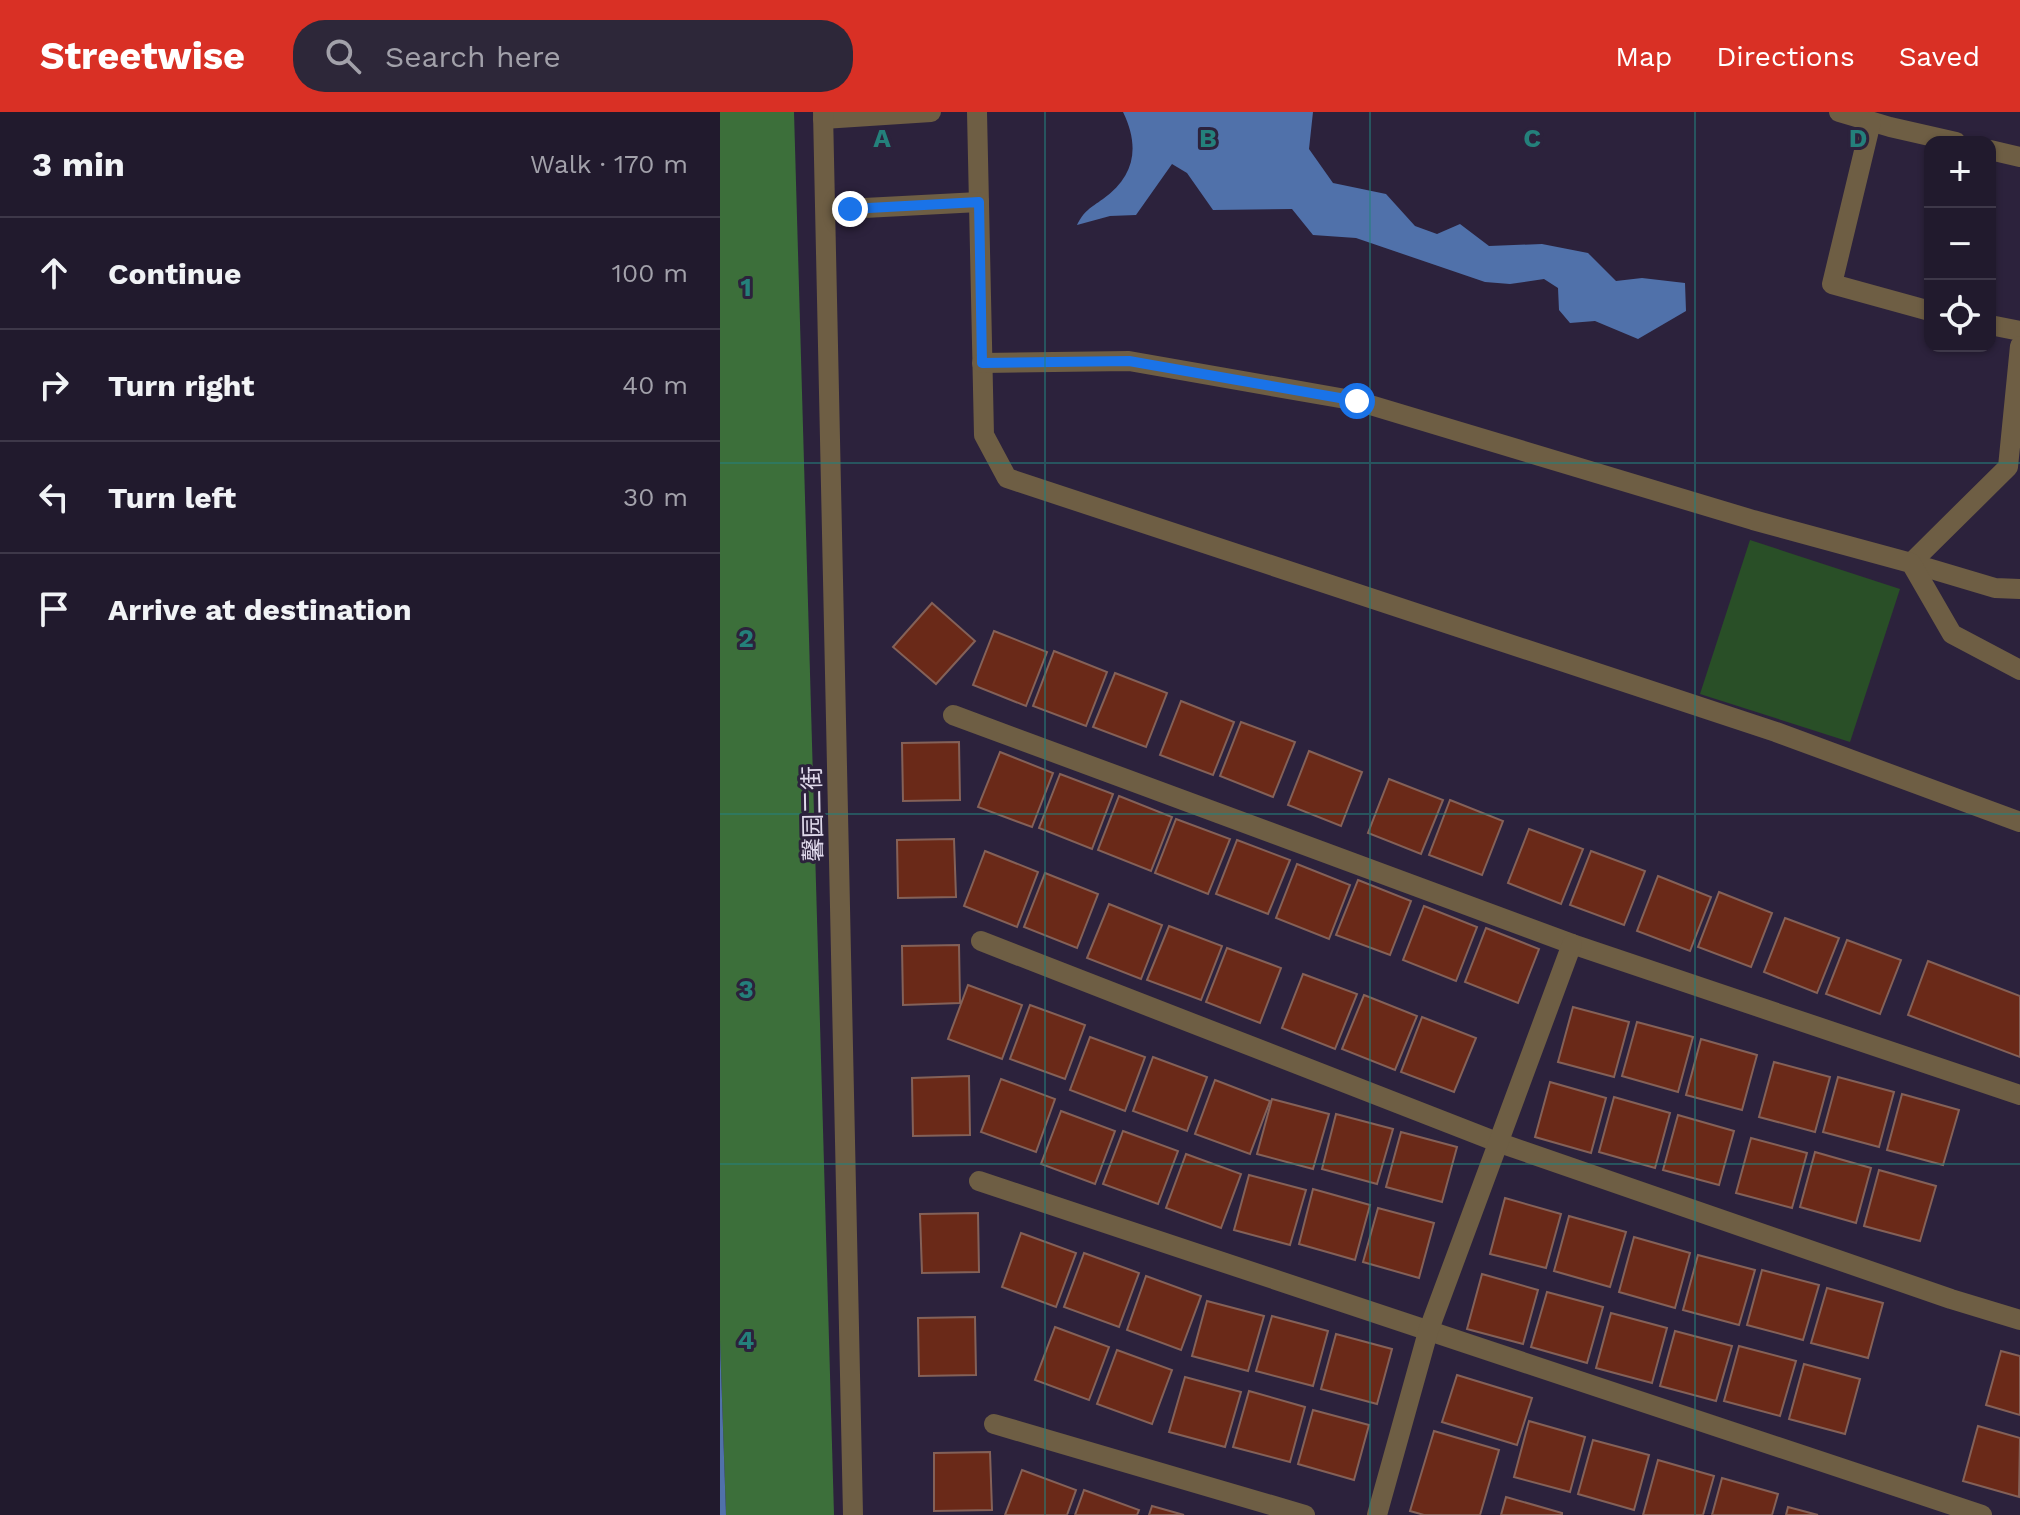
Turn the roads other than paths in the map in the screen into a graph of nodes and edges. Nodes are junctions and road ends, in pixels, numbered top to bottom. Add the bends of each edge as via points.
1 (931, 112) edge
2 (977, 112) edge
3 (1839, 112) edge
4 (823, 115) edge
5 (1871, 122) junction
6 (1930, 136) edge
7 (1996, 153) edge
8 (2020, 157) edge
9 (979, 202) junction
10 (826, 210) junction
11 (1924, 309) edge
12 (1996, 326) edge
13 (2020, 331) edge
14 (2020, 346) edge
15 (982, 363) junction
16 (2014, 468) edge
17 (1911, 563) junction
18 (2020, 589) edge
19 (2020, 670) edge
20 (953, 715) dead end
21 (2020, 822) edge
22 (981, 941) dead end
23 (1572, 944) junction
24 (2020, 1095) edge
25 (1497, 1142) junction
26 (979, 1181) dead end
27 (2020, 1320) edge
28 (1428, 1332) junction
29 (994, 1424) dead end
30 (853, 1515) edge
31 (1305, 1515) edge
32 (1377, 1515) edge
33 (1982, 1515) edge

1 - 4 street
2 - 9 street
3 - 5 street
4 - 10 street, 馨园二街
5 - 6 street
5 - 11 street via 1832,284
7 - 8 street
9 - 10 street
9 - 15 street
10 - 30 street, 馨园二街
12 - 13 street
14 - 16 street
15 - 17 street via 1129,361 1357,401
15 - 21 street via 984,435 1007,478 1776,732
16 - 17 street
17 - 18 street via 1995,588
17 - 19 street via 1952,634
20 - 23 street
22 - 25 street
23 - 24 street
23 - 25 street
25 - 27 street
25 - 28 street
26 - 28 street
28 - 32 street
28 - 33 street
29 - 31 street

